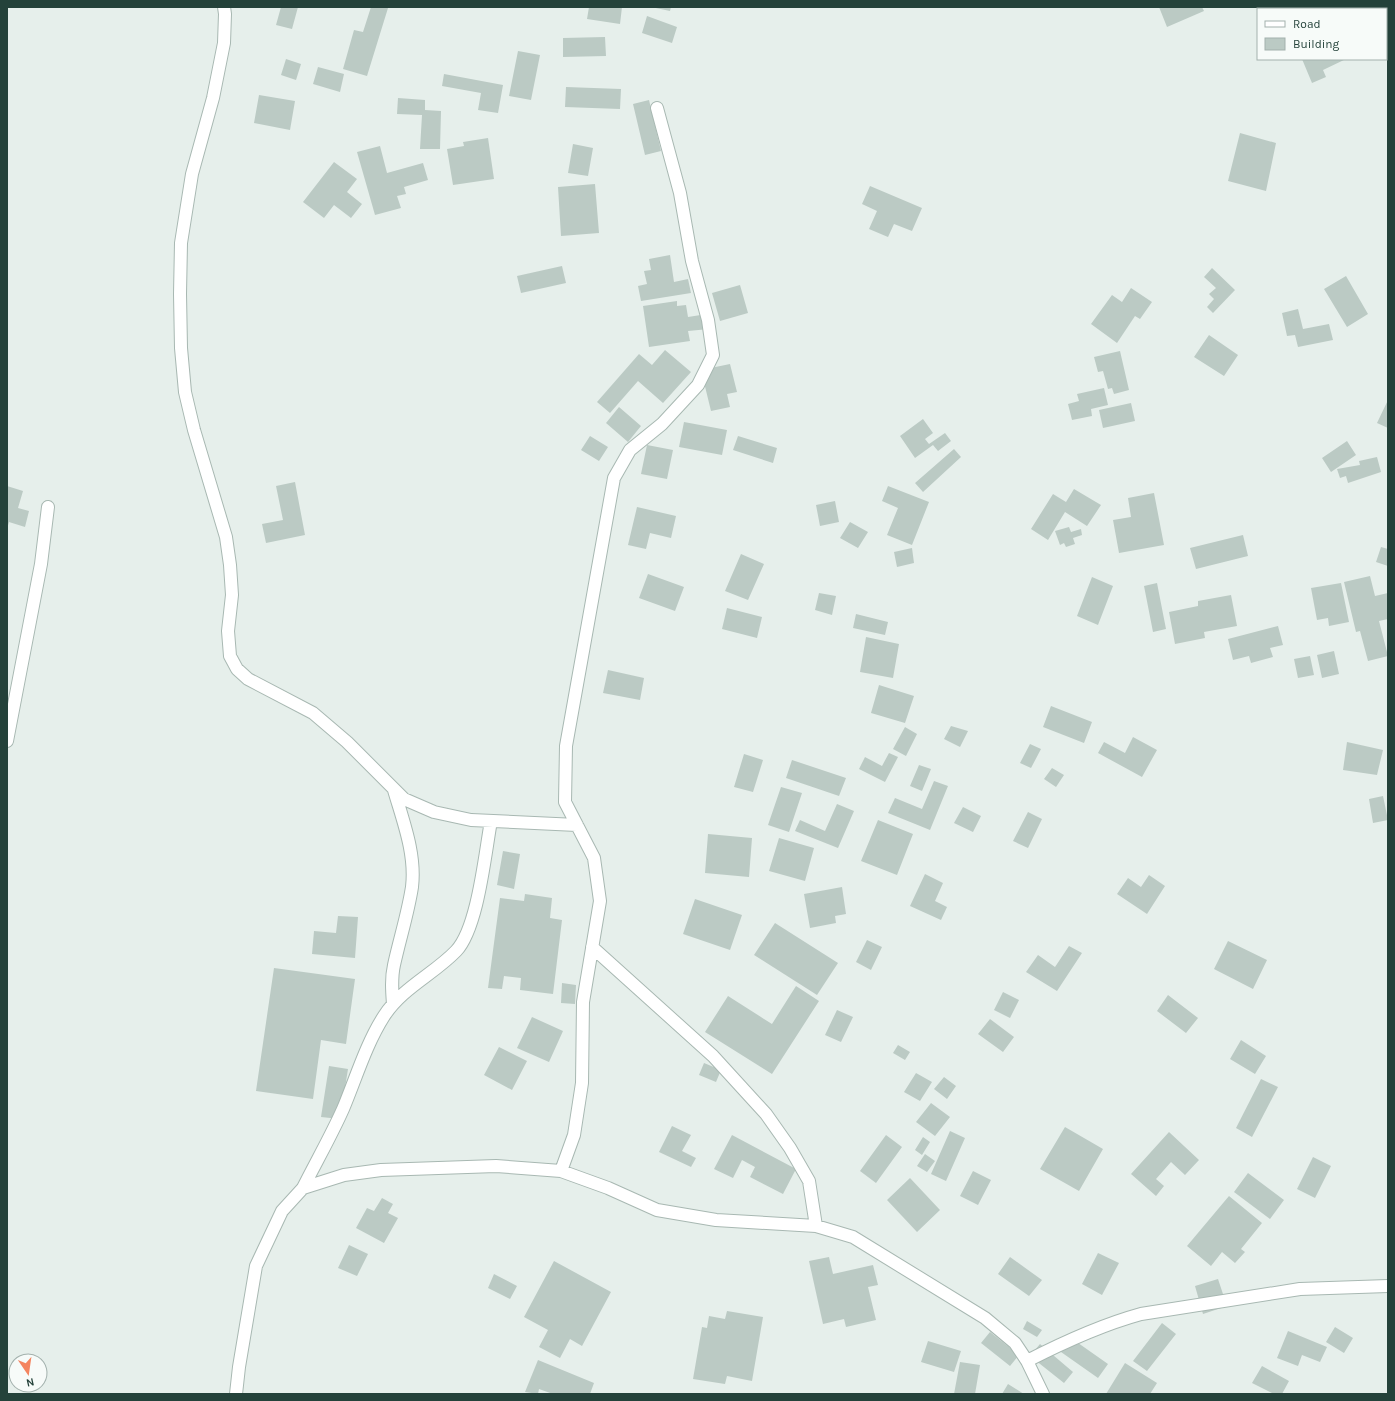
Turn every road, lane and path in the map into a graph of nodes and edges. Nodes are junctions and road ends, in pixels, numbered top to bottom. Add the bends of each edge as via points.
1 (224, 7) edge
2 (657, 108) dead end
3 (48, 507) dead end
4 (7, 741) edge
5 (394, 789) junction
6 (491, 821) junction
7 (577, 825) junction
8 (592, 947) junction
9 (393, 1004) junction
10 (562, 1171) junction
11 (304, 1188) junction
12 (816, 1226) junction
13 (1388, 1286) edge
14 (1027, 1361) junction
15 (236, 1394) edge
16 (1043, 1394) edge

1 - 5 street via 222,51 213,98 192,174 182,243 180,294 185,392 226,537 230,565 230,656 237,669 248,679 313,713 347,742
2 - 7 street via 680,192 692,262 708,320 713,355 698,385 662,424 630,450 614,478 566,746 565,802
3 - 4 street via 41,564
5 - 6 street via 404,799 434,812 471,820
5 - 9 street via 413,862 405,927 394,965
6 - 7 street
6 - 9 street via 474,909 464,940 456,951
7 - 8 street via 594,858 600,901
8 - 10 street via 583,1002 582,1083 574,1135
8 - 12 street via 713,1056 766,1114 809,1181
9 - 11 street via 377,1029 342,1111
10 - 11 street via 496,1166 381,1170 344,1175
10 - 12 street via 657,1210 716,1220
11 - 15 street via 282,1211 256,1266
12 - 14 street via 853,1237 985,1318 1015,1343
13 - 14 street via 1300,1289 1141,1314 1073,1338
14 - 16 street

